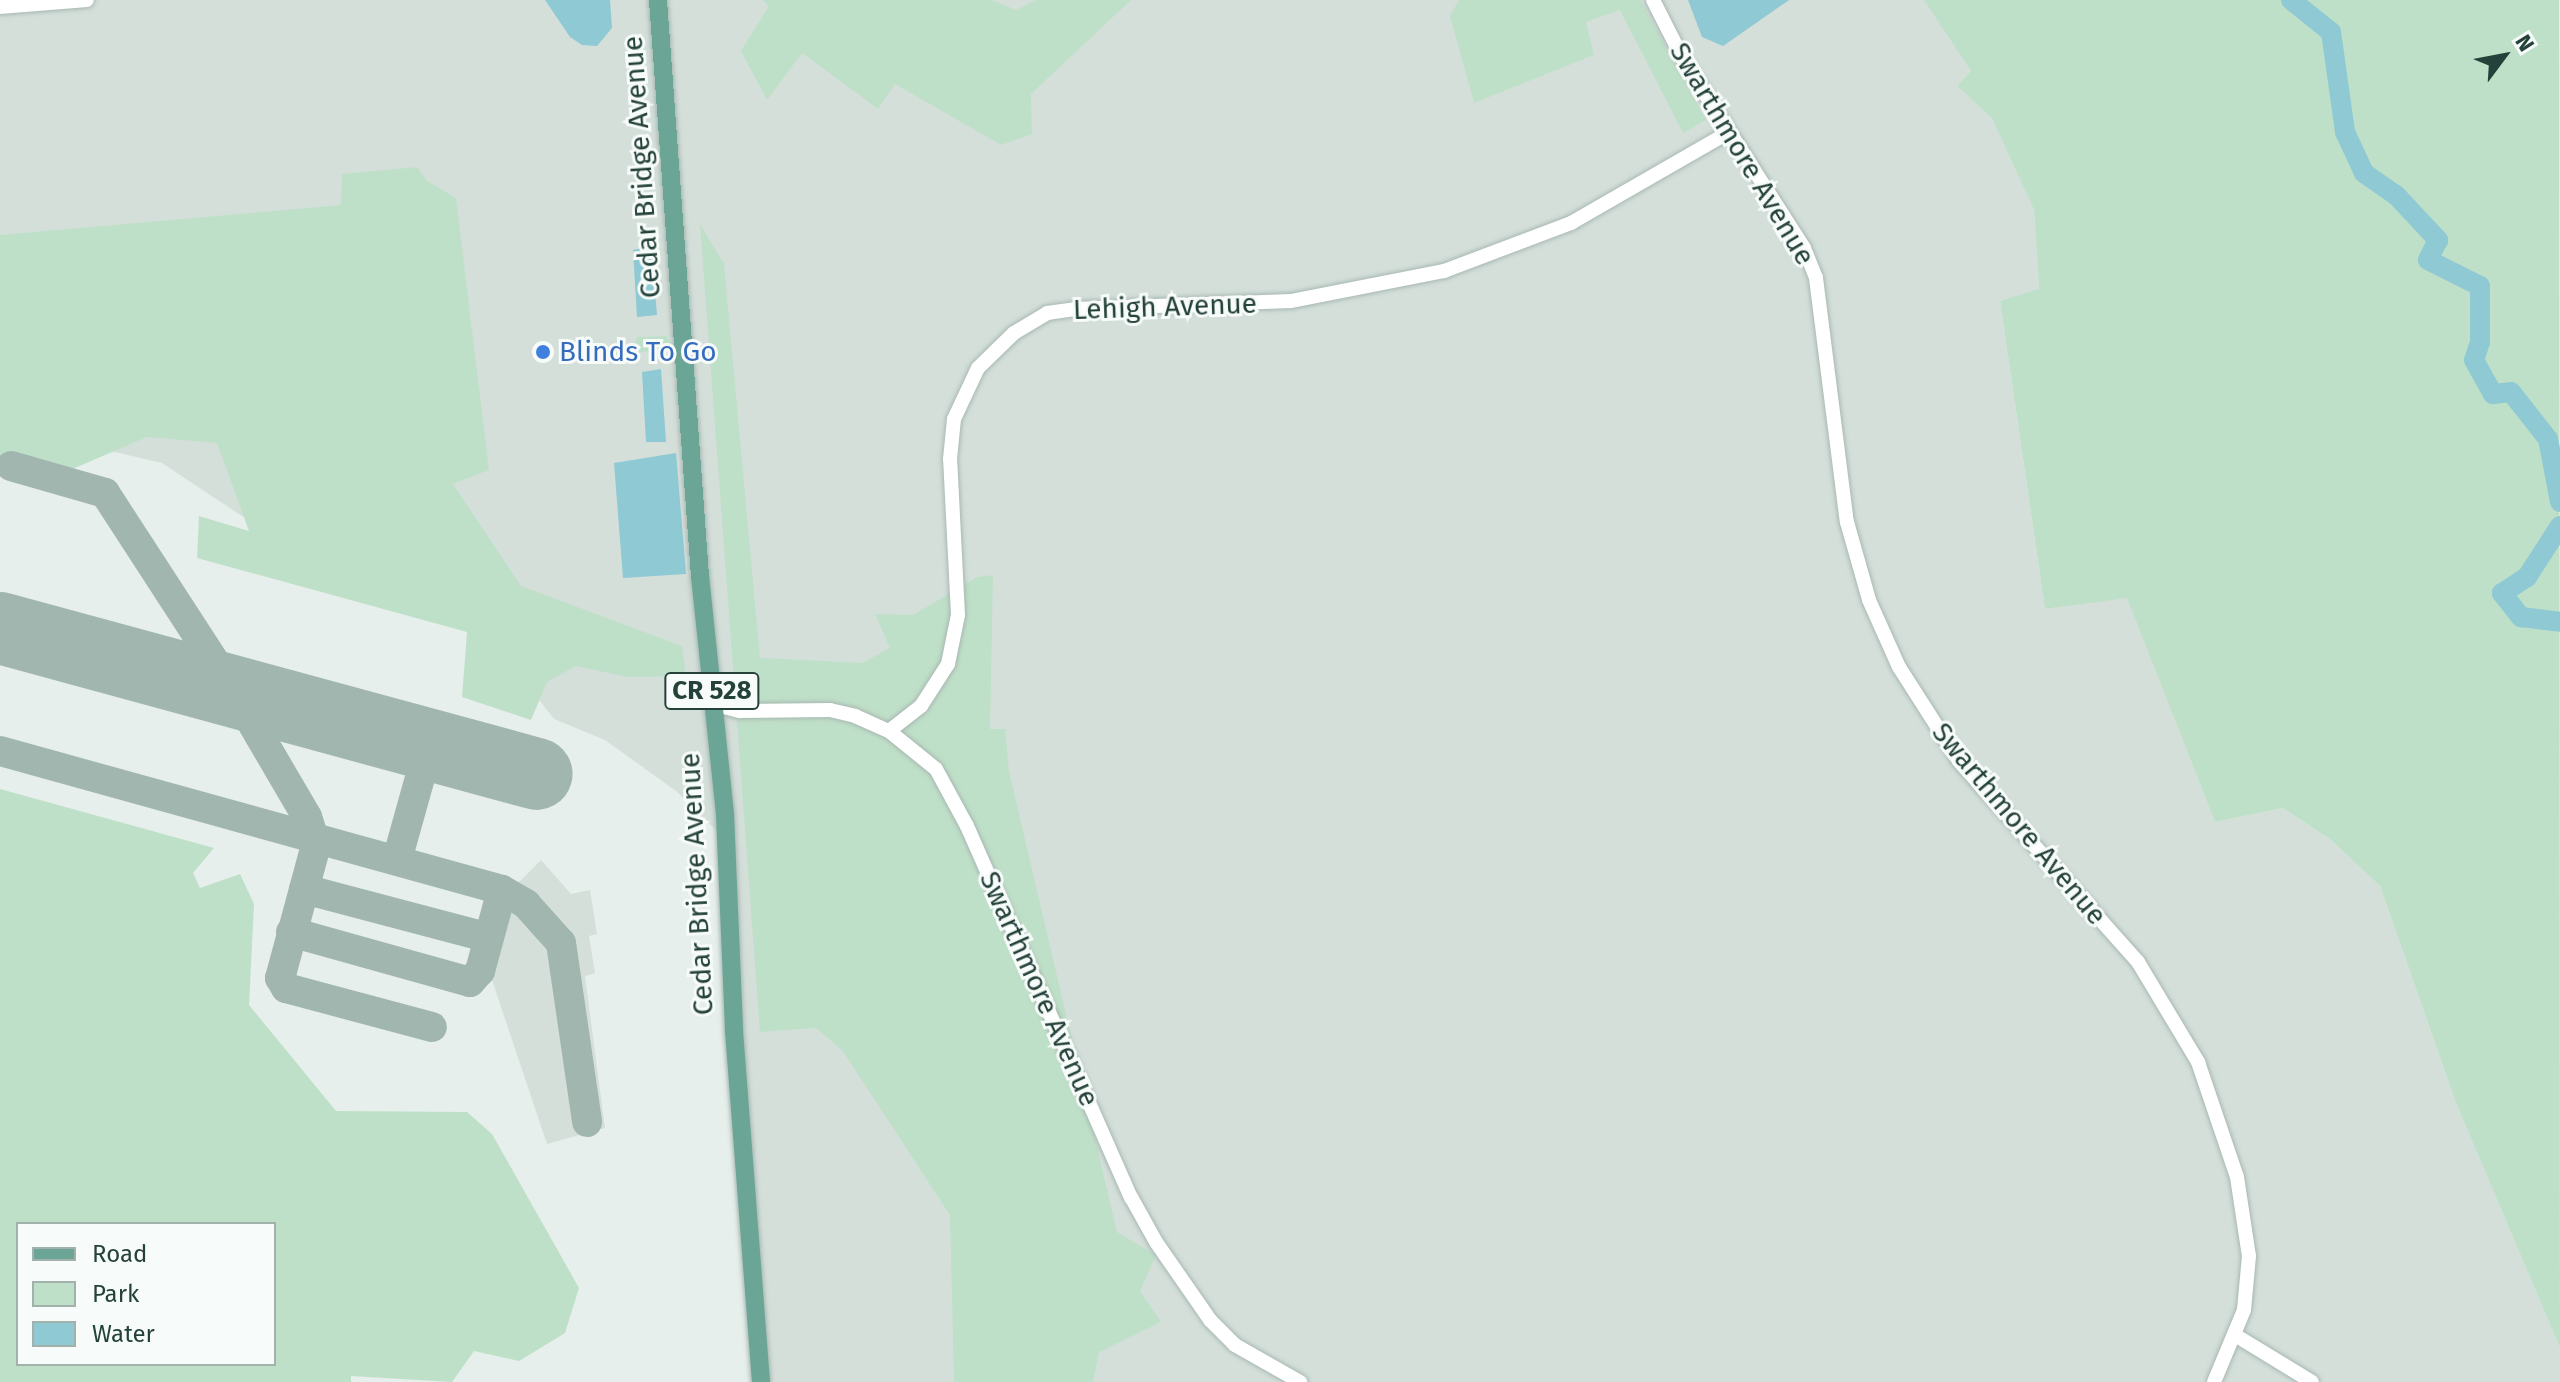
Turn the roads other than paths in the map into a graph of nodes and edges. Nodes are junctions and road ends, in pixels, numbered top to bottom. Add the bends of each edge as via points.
1 (87, 0) edge
2 (658, 0) edge
3 (1653, 0) edge
4 (0, 7) edge
5 (1729, 132) junction
6 (713, 704) junction
7 (889, 731) junction
8 (2235, 1335) junction
9 (761, 1382) edge
10 (1300, 1382) edge
11 (2214, 1382) edge
12 (2312, 1382) edge

1 - 4 street
2 - 6 main road, Cedar Bridge Avenue / CR 528
3 - 5 street, Swarthmore Avenue
5 - 7 street, Lehigh Avenue via 1583,218 1444,271 1291,301 1047,313 1014,333 978,368 954,419 950,459 958,615 948,664 921,706
5 - 8 street, Swarthmore Avenue via 1804,248 1816,278 1847,522 1869,600 1899,667 1959,761 2138,962 2198,1062 2246,1219 2248,1287
6 - 7 street, Swarthmore Avenue via 740,711 830,710
6 - 9 main road, Cedar Bridge Avenue / CR 528
7 - 10 street, Swarthmore Avenue via 936,769 967,826 1131,1197 1177,1276 1235,1345
8 - 11 street, Swarthmore Avenue
8 - 12 street

